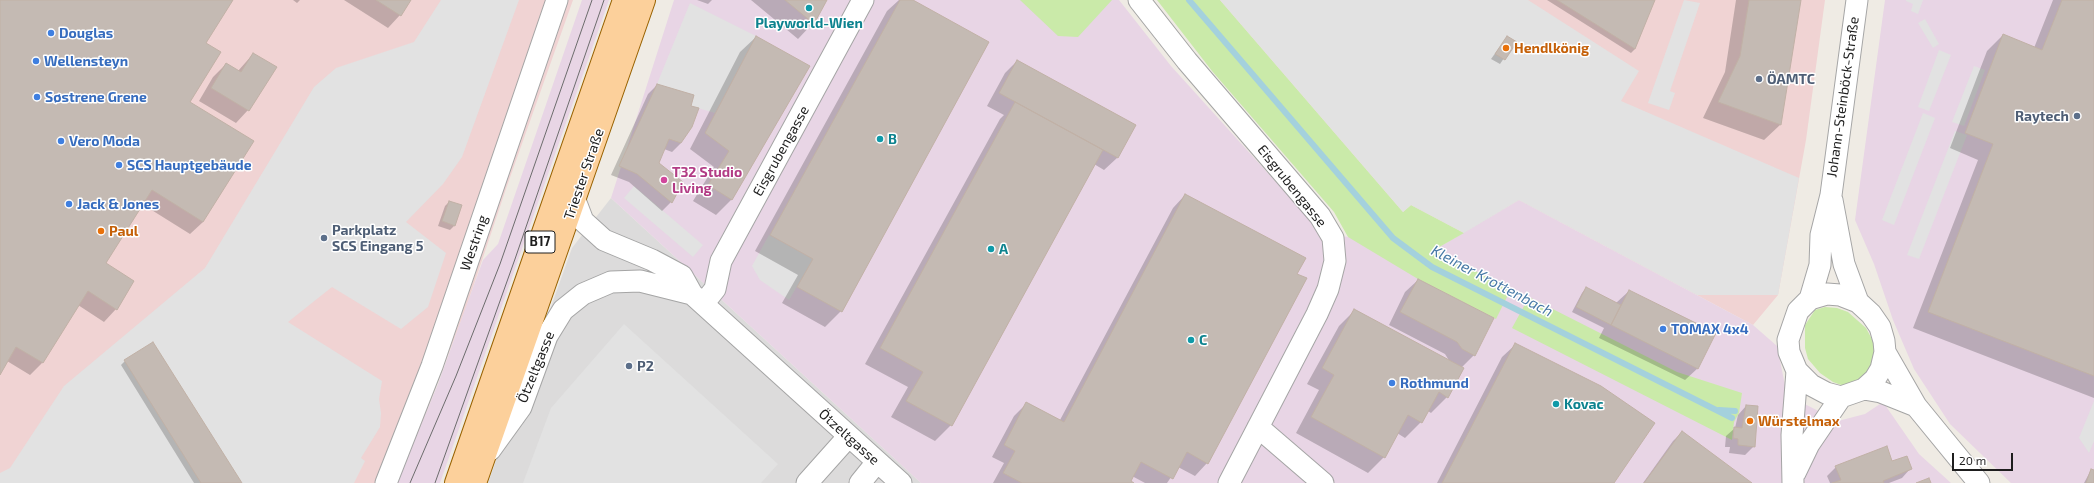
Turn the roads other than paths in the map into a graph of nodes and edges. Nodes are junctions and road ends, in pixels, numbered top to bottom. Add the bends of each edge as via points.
1 (557, 0) edge
2 (624, 0) edge
3 (644, 0) edge
4 (863, 0) edge
5 (1139, 0) edge
6 (1857, 0) edge
7 (1831, 195) junction
8 (576, 200) junction
9 (698, 298) junction
10 (1810, 299) junction
11 (1858, 302) junction
12 (1886, 352) junction
13 (1797, 371) junction
14 (1864, 389) junction
15 (1841, 396) junction
16 (1916, 406) junction
17 (1258, 427) junction
18 (848, 437) junction
19 (484, 459) junction
20 (877, 462) junction
21 (1794, 479) edge
22 (386, 483) edge
23 (456, 483) edge
24 (475, 483) edge
25 (807, 483) edge
26 (860, 483) edge
27 (901, 483) edge
28 (1229, 483) edge
29 (1323, 483) edge
30 (1979, 483) edge

1 - 22 street, Westring via 432,366
2 - 23 main road, Triester Straße / B17
3 - 8 main road, Triester Straße / B17
4 - 9 street, Eisgrubengasse via 721,261 715,289
5 - 17 street, Eisgrubengasse via 1187,61 1320,216 1333,238 1335,261 1328,289
6 - 7 street, Johann-Steinböck-Straße
7 - 10 street, Johann-Steinböck-Straße via 1821,235 1820,265
7 - 11 street, Johann-Steinböck-Straße via 1844,264
8 - 9 street, Ötzeltgasse via 584,221 604,240 682,276
8 - 19 main road, Triester Straße / B17
9 - 18 street, Ötzeltgasse
9 - 19 street, Ötzeltgasse via 640,281 611,282 583,294 563,310 547,336 521,407
10 - 11 street via 1827,294 1840,295
10 - 13 street via 1798,311 1788,340 1789,352
11 - 12 street via 1880,327
12 - 14 street via 1881,369
12 - 16 street
13 - 15 street via 1811,385 1826,394
13 - 21 street via 1792,434
14 - 15 street
14 - 16 street via 1881,392
15 - 21 street via 1809,444
16 - 30 street
17 - 28 street, Eisgrubengasse
17 - 29 street
18 - 20 street, Ötzeltgasse
18 - 25 street
19 - 24 main road, Triester Straße / B17
20 - 26 street
20 - 27 street, Ötzeltgasse

